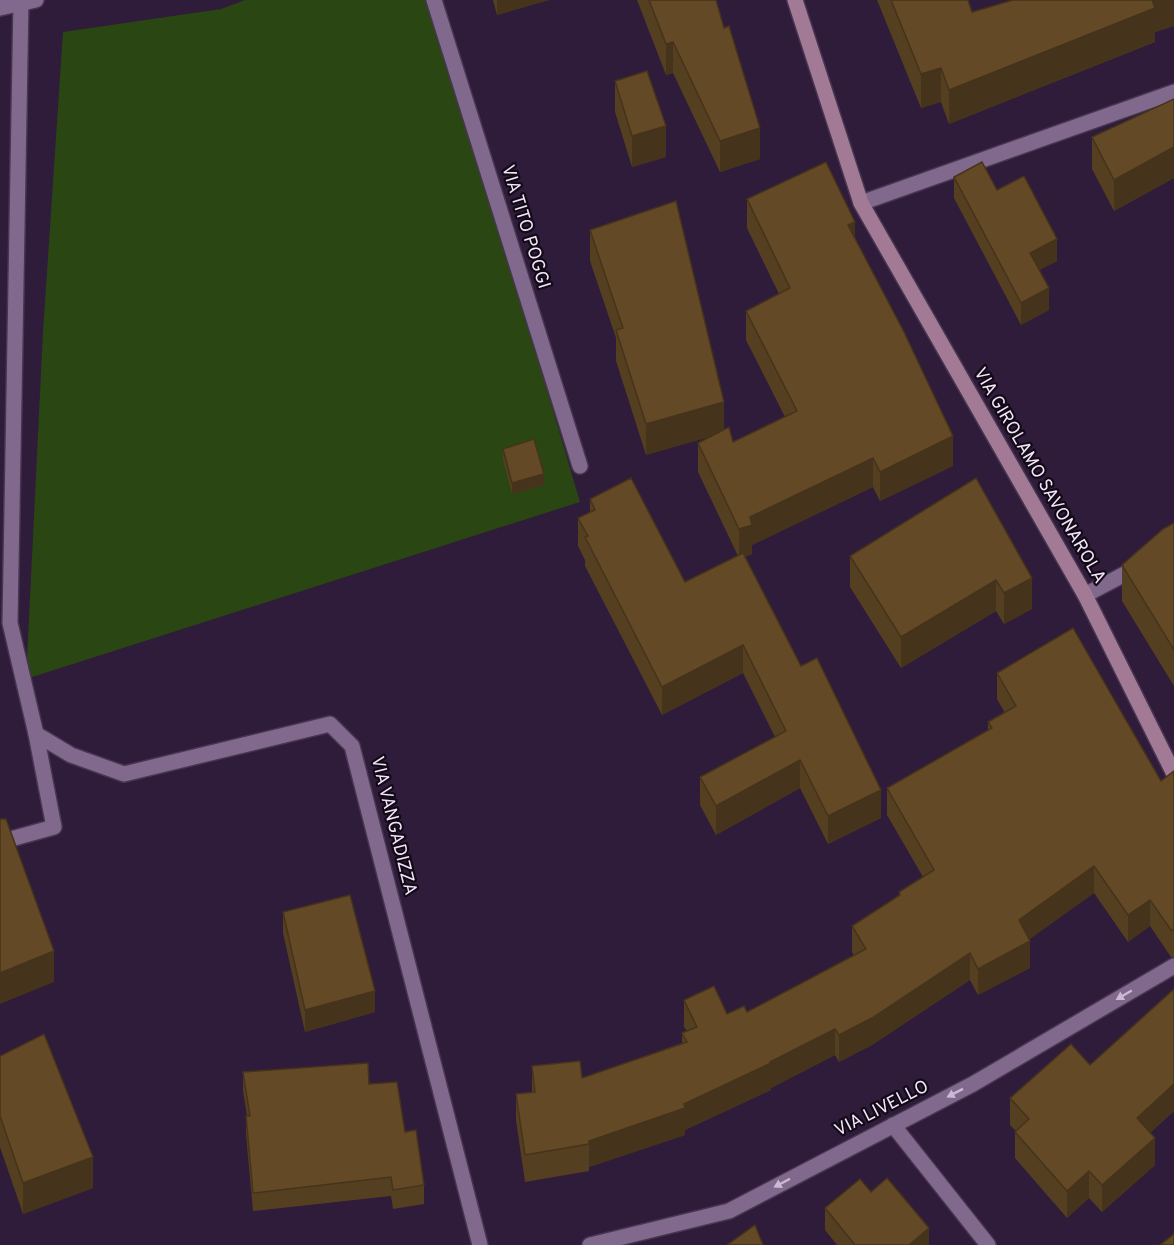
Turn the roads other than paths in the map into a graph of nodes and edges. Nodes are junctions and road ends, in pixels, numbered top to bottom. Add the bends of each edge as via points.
1 (36, 0) edge
2 (434, 0) edge
3 (795, 0) edge
4 (21, 2) edge
5 (0, 8) edge
6 (1174, 92) edge
7 (861, 202) junction
8 (580, 466) dead end
9 (1174, 548) edge
10 (1084, 594) junction
11 (36, 734) junction
12 (1174, 774) edge
13 (0, 843) edge
14 (1174, 966) edge
15 (893, 1125) junction
16 (480, 1245) edge
17 (590, 1245) edge
18 (988, 1245) edge

1 - 4 street
2 - 8 street, VIA TITO POGGI
3 - 7 street, VIA GIROLAMO SAVONAROLA
4 - 5 street
4 - 11 street via 10,623
6 - 7 street
7 - 10 street, VIA GIROLAMO SAVONAROLA
9 - 10 street
10 - 12 street, VIA GIROLAMO SAVONAROLA
11 - 13 street via 54,827
11 - 16 street, VIA VANGADIZZA via 71,755 124,774 330,724 352,746
14 -> 15 street, VIA LIVELLO via 973,1084
15 -> 17 street, VIA LIVELLO via 729,1211
15 - 18 street

